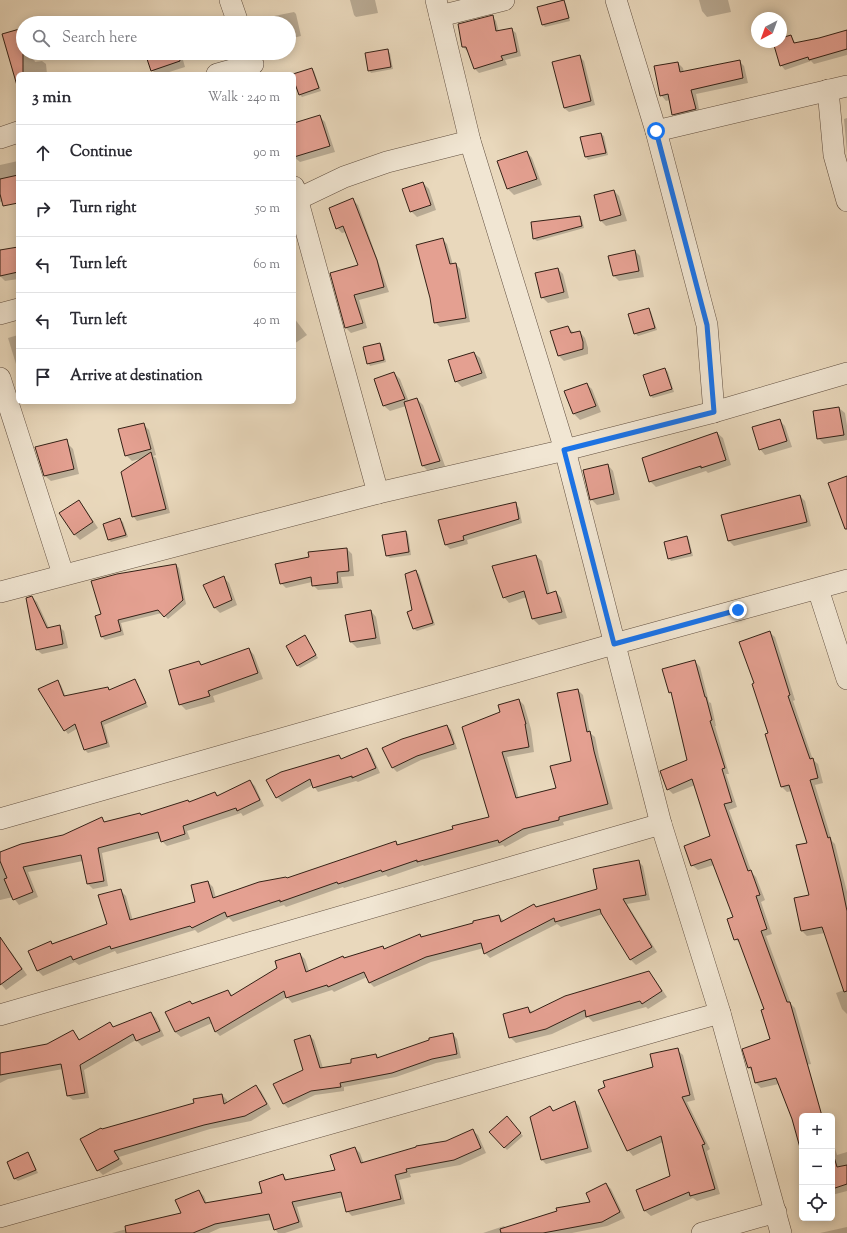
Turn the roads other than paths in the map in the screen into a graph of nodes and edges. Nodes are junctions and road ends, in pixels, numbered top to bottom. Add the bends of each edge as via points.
1 (230, 0) edge
2 (504, 0) edge
3 (616, 0) edge
4 (438, 8) edge
5 (236, 16) edge
6 (252, 64) edge
7 (224, 72) edge
8 (837, 88) edge
9 (656, 131) junction
10 (16, 133) edge
11 (0, 138) edge
12 (470, 141) junction
13 (847, 201) edge
14 (297, 206) edge
15 (16, 310) edge
16 (0, 314) edge
17 (847, 373) edge
18 (0, 378) edge
19 (714, 412) junction
20 (564, 450) junction
21 (378, 493) junction
22 (63, 574) junction
23 (847, 580) edge
24 (818, 589) junction
25 (0, 592) edge
26 (614, 644) junction
27 (847, 679) edge
28 (0, 819) edge
29 (661, 824) junction
30 (720, 1013) junction
31 (0, 1015) edge
32 (776, 1212) junction
33 (0, 1217) edge
34 (702, 1233) edge
35 (782, 1233) edge

1 - 5 street
2 - 4 street
3 - 9 street
4 - 12 street
6 - 7 street
8 - 9 street
8 - 13 street via 834,155
9 - 19 street via 707,325
10 - 11 street
12 - 14 street via 387,162 344,177
12 - 20 street
14 - 21 street
15 - 16 street
17 - 19 street
18 - 22 street
19 - 20 street
20 - 21 street
20 - 26 street
21 - 22 street
22 - 25 street
23 - 24 street
24 - 26 street
24 - 27 street
26 - 28 street
26 - 29 street
29 - 30 street
29 - 31 street
30 - 32 street
30 - 33 street
32 - 34 street
32 - 35 street

